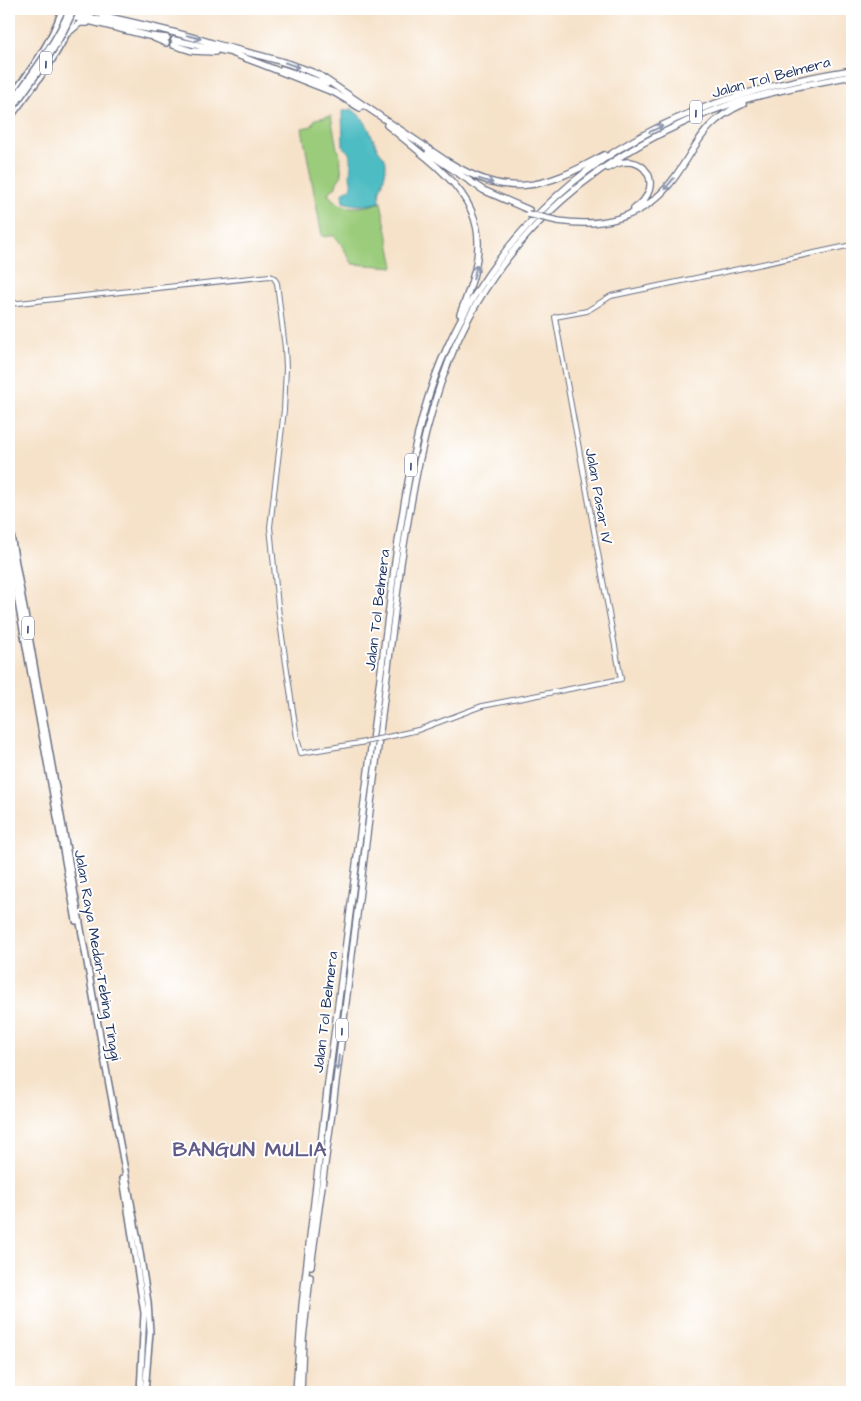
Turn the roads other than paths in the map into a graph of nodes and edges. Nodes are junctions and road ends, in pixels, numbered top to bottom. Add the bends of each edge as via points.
1 (84, 9) edge
2 (90, 9) edge
3 (62, 11) edge
4 (74, 11) edge
5 (102, 21) junction
6 (94, 23) junction
7 (164, 31) junction
8 (68, 33) junction
9 (166, 41) dead end
10 (173, 42) dead end
11 (852, 70) edge
12 (852, 76) edge
13 (766, 95) junction
14 (9, 99) edge
15 (9, 106) edge
16 (9, 113) edge
17 (9, 119) edge
18 (384, 119) junction
19 (390, 128) junction
20 (639, 138) junction
21 (581, 183) junction
22 (528, 212) junction
23 (559, 220) junction
24 (852, 244) edge
25 (9, 304) edge
26 (445, 350) junction
27 (9, 524) edge
28 (9, 553) edge
29 (44, 732) junction
30 (304, 1306) junction
31 (303, 1313) junction
32 (142, 1391) edge
33 (296, 1392) edge
34 (301, 1392) edge

1 - 5 highway
2 - 7 highway via 104,16
3 - 4 highway
3 - 14 highway via 50,41
4 - 5 highway
4 - 6 highway
4 - 8 highway
4 - 15 highway, 1, bridge
4 - 16 highway, 1, bridge via 54,50
5 - 7 highway
6 - 8 highway via 80,23
6 - 9 highway
7 -> 18 highway via 196,37 305,69
8 - 17 highway via 50,65
10 - 19 highway via 229,52 335,93
20 -> 11 highway, Jalan Tol Belmera / 1 via 734,98 794,81
12 - 13 highway, Jalan Tol Belmera / 1
13 - 21 highway, Jalan Tol Belmera / 1 via 705,114 658,135
13 -> 23 highway via 730,110 714,121 699,138 672,181 641,209 605,222
18 -> 20 highway via 463,171 487,181 509,185 538,184 559,178
18 - 22 highway via 468,182
19 - 22 highway via 471,186
26 -> 19 highway via 476,269 479,248 476,226 467,202 450,179
20 - 26 highway, Jalan Tol Belmera / 1 via 582,175 522,230 477,291
21 - 23 highway via 628,161 641,165 648,173 651,185 644,200 616,217 591,221
21 -> 30 highway, Jalan Tol Belmera / 1 via 526,235 482,294 449,359 423,441 401,563
22 - 23 highway, bridge
24 - 25 street, Jalan Pasar IV, bridge via 617,295 606,298 594,308 555,316 621,678 482,706 418,730 301,753 279,616 270,527 284,410 286,355 275,278 226,280
26 - 30 highway, Jalan Tol Belmera / 1 via 417,438 406,489 328,1083
27 - 29 highway, Jalan Raya Medan-Tebing Tinggi / 1
28 - 29 highway, Jalan Raya Medan-Tebing Tinggi / 1
29 - 32 highway, Jalan Raya Medan-Tebing Tinggi / 1 via 135,1250 144,1313
29 - 32 highway, Jalan Raya Medan-Tebing Tinggi / 1 via 149,1313 147,1369
30 - 31 highway, Jalan Tol Belmera / 1
31 - 33 highway, Jalan Tol Belmera / 1
31 - 34 highway, Jalan Tol Belmera / 1

